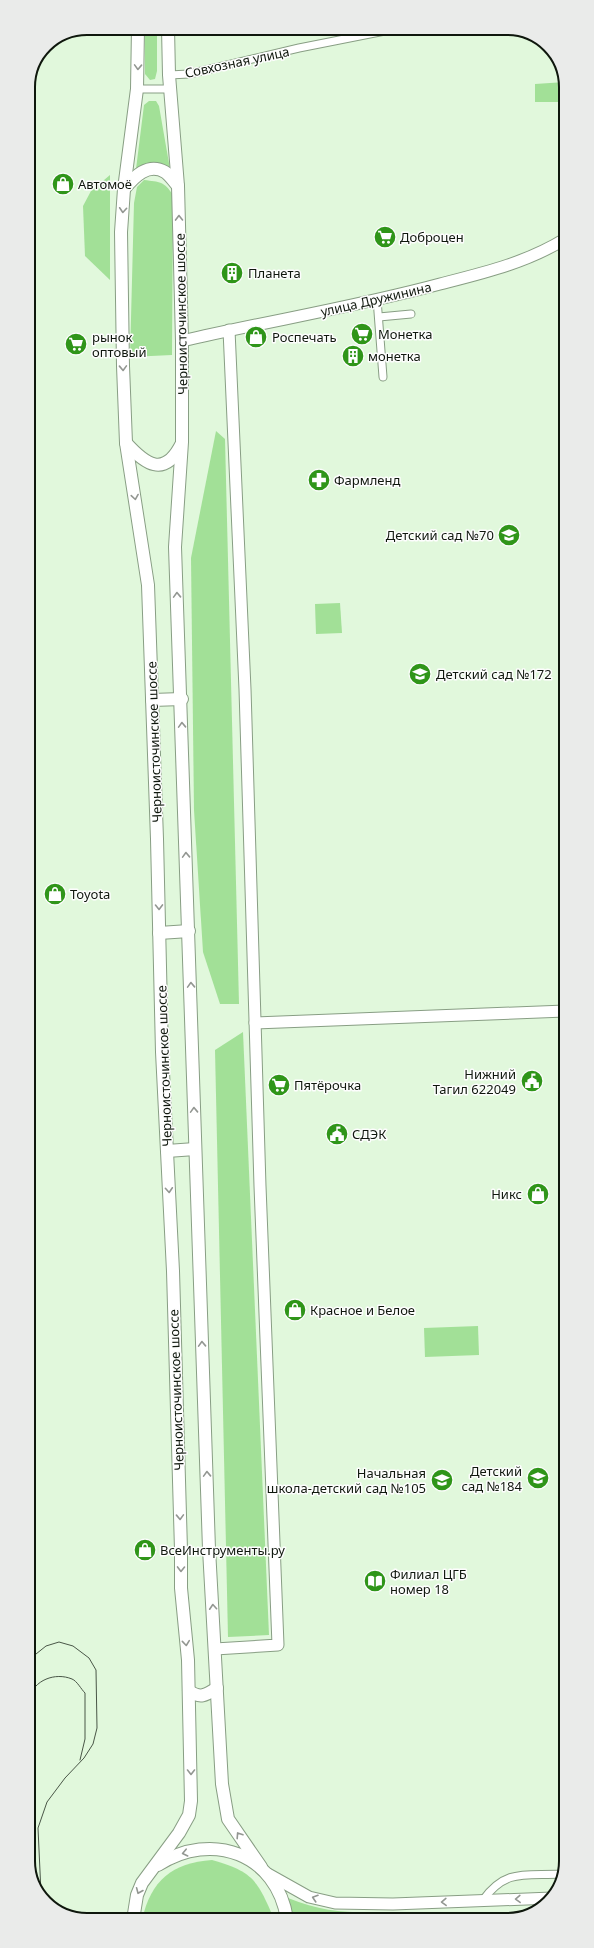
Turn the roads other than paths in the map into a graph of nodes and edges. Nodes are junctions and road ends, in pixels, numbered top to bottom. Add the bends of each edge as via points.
1 (138, 35) edge
2 (168, 35) edge
3 (365, 35) edge
4 (169, 74) junction
5 (137, 88) junction
6 (170, 89) junction
7 (178, 186) junction
8 (124, 189) junction
9 (559, 242) edge
10 (377, 299) junction
11 (411, 314) dead end
12 (379, 316) junction
13 (229, 330) junction
14 (182, 341) junction
15 (383, 377) dead end
16 (182, 442) junction
17 (126, 443) junction
18 (182, 699) junction
19 (152, 700) junction
20 (188, 932) junction
21 (159, 933) junction
22 (559, 1011) edge
23 (255, 1023) junction
24 (195, 1149) junction
25 (167, 1151) junction
26 (216, 1649) junction
27 (218, 1688) junction
28 (189, 1691) junction
29 (155, 1866) junction
30 (265, 1871) junction
31 (557, 1874) edge
32 (543, 1898) edge
33 (483, 1900) junction
34 (134, 1913) edge
35 (286, 1913) edge

1 -> 5 main road, Черноисточинское шоссе
2 - 4 main road, Черноисточинское шоссе
3 - 4 street, Совхозная улица via 189,74
4 - 6 main road, Черноисточинское шоссе
5 - 6 street
5 - 8 main road, Черноисточинское шоссе
6 - 7 main road, Черноисточинское шоссе
7 - 8 main road via 164,172 150,169 137,173
14 -> 7 main road, Черноисточинское шоссе
8 -> 17 main road, Черноисточинское шоссе via 121,232
9 - 10 street, улица Дружинина via 507,266 409,293
10 - 12 street
10 - 13 street, улица Дружинина
11 - 12 street
12 - 15 street
13 - 14 street, улица Дружинина
13 - 23 street via 245,689
14 - 16 main road, Черноисточинское шоссе
16 - 17 main road, Черноисточинское шоссе via 172,461 152,465 140,458
18 -> 16 main road, Черноисточинское шоссе via 175,547
17 -> 19 main road, Черноисточинское шоссе via 148,585
18 - 19 main road
20 -> 18 main road, Черноисточинское шоссе
19 -> 21 main road, Черноисточинское шоссе
20 - 21 main road
24 -> 20 main road, Черноисточинское шоссе
21 - 25 main road, Черноисточинское шоссе
22 - 23 street
23 - 26 street via 278,1645
24 - 25 main road
26 -> 24 main road, Черноисточинское шоссе via 209,1542
25 -> 28 main road, Черноисточинское шоссе via 173,1271 181,1588
26 - 27 main road, Черноисточинское шоссе
27 - 28 main road via 205,1696 196,1696
30 -> 27 main road, Черноисточинское шоссе via 228,1819 222,1784
28 -> 29 main road, Черноисточинское шоссе via 189,1815
30 -> 29 main road, Черноисточинское шоссе via 234,1852 213,1849 180,1853
29 -> 34 main road, Черноисточинское шоссе via 142,1883
33 -> 30 street via 393,1904 335,1903 309,1897
30 - 35 main road, Черноисточинское шоссе via 281,1895
31 - 33 street via 511,1876 499,1882
32 -> 33 street

